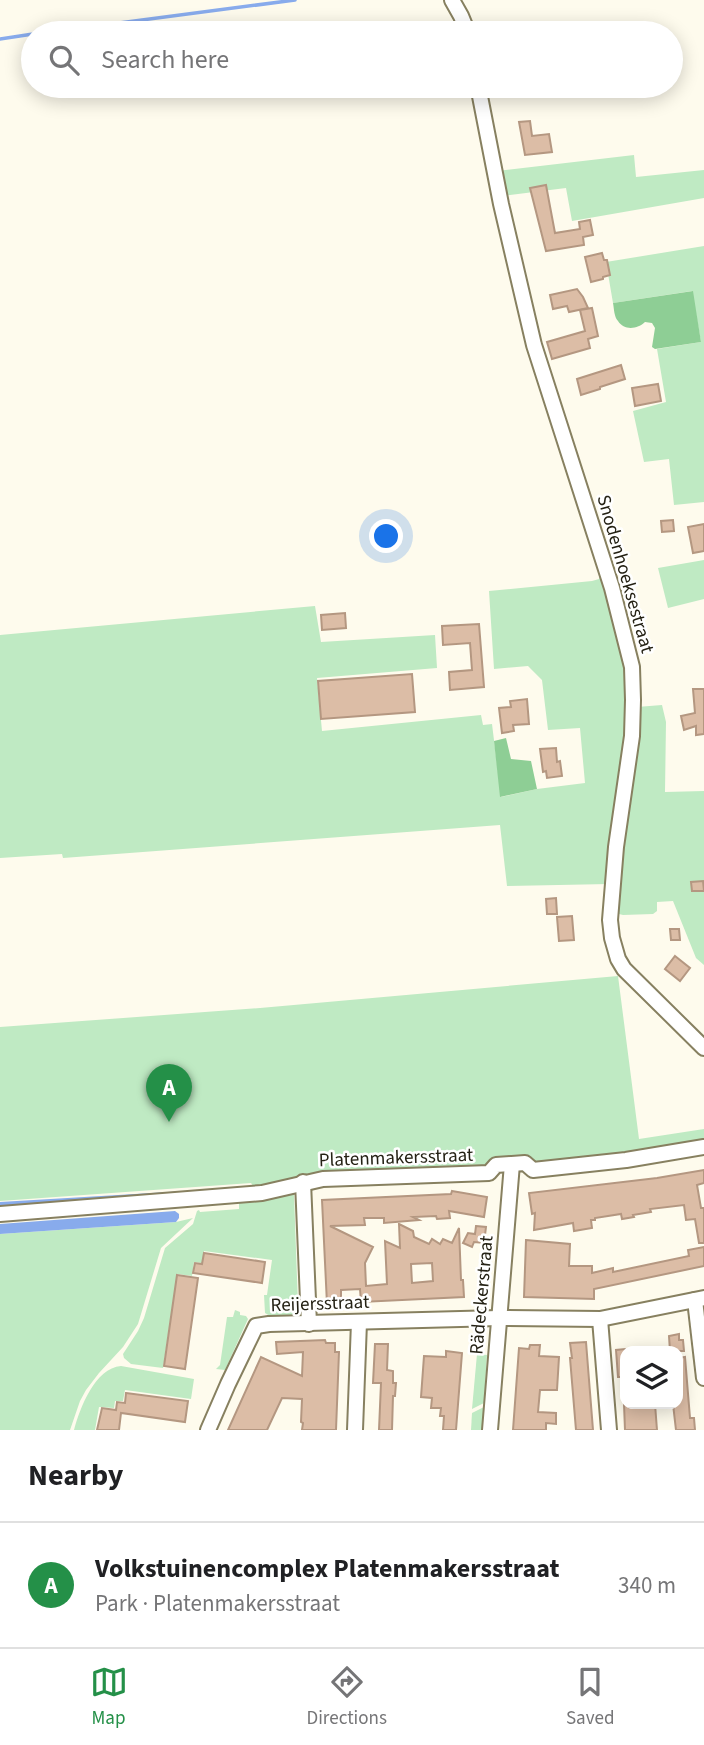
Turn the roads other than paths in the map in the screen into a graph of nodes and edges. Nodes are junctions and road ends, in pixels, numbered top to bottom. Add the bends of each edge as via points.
1 (452, 0) edge
2 (463, 21) edge
3 (480, 98) edge
4 (704, 1048) edge
5 (704, 1147) edge
6 (512, 1164) junction
7 (303, 1182) junction
8 (0, 1214) edge
9 (699, 1299) edge
10 (499, 1318) junction
11 (600, 1318) junction
12 (359, 1322) junction
13 (309, 1324) junction
14 (704, 1378) edge
15 (208, 1430) edge
16 (355, 1430) edge
17 (490, 1430) edge
18 (609, 1430) edge

1 - 2 street
3 - 4 street, Snodenhoeksestraat via 534,345 612,588 632,667 632,736 616,847 612,938 624,969
5 - 6 street, Platenmakersstraat via 533,1170 525,1163
6 - 7 street, Platenmakersstraat via 496,1166 489,1173
6 - 10 street, Rädeckerstraat
7 - 8 street, Platenmakersstraat via 262,1193
7 - 13 street
9 - 11 street, Reijersstraat
9 - 14 street
10 - 11 street, Reijersstraat
10 - 12 street, Reijersstraat
10 - 17 street, Rädeckerstraat
11 - 18 street
12 - 13 street, Reijersstraat
12 - 16 street
13 - 15 street, Reijersstraat via 256,1326

